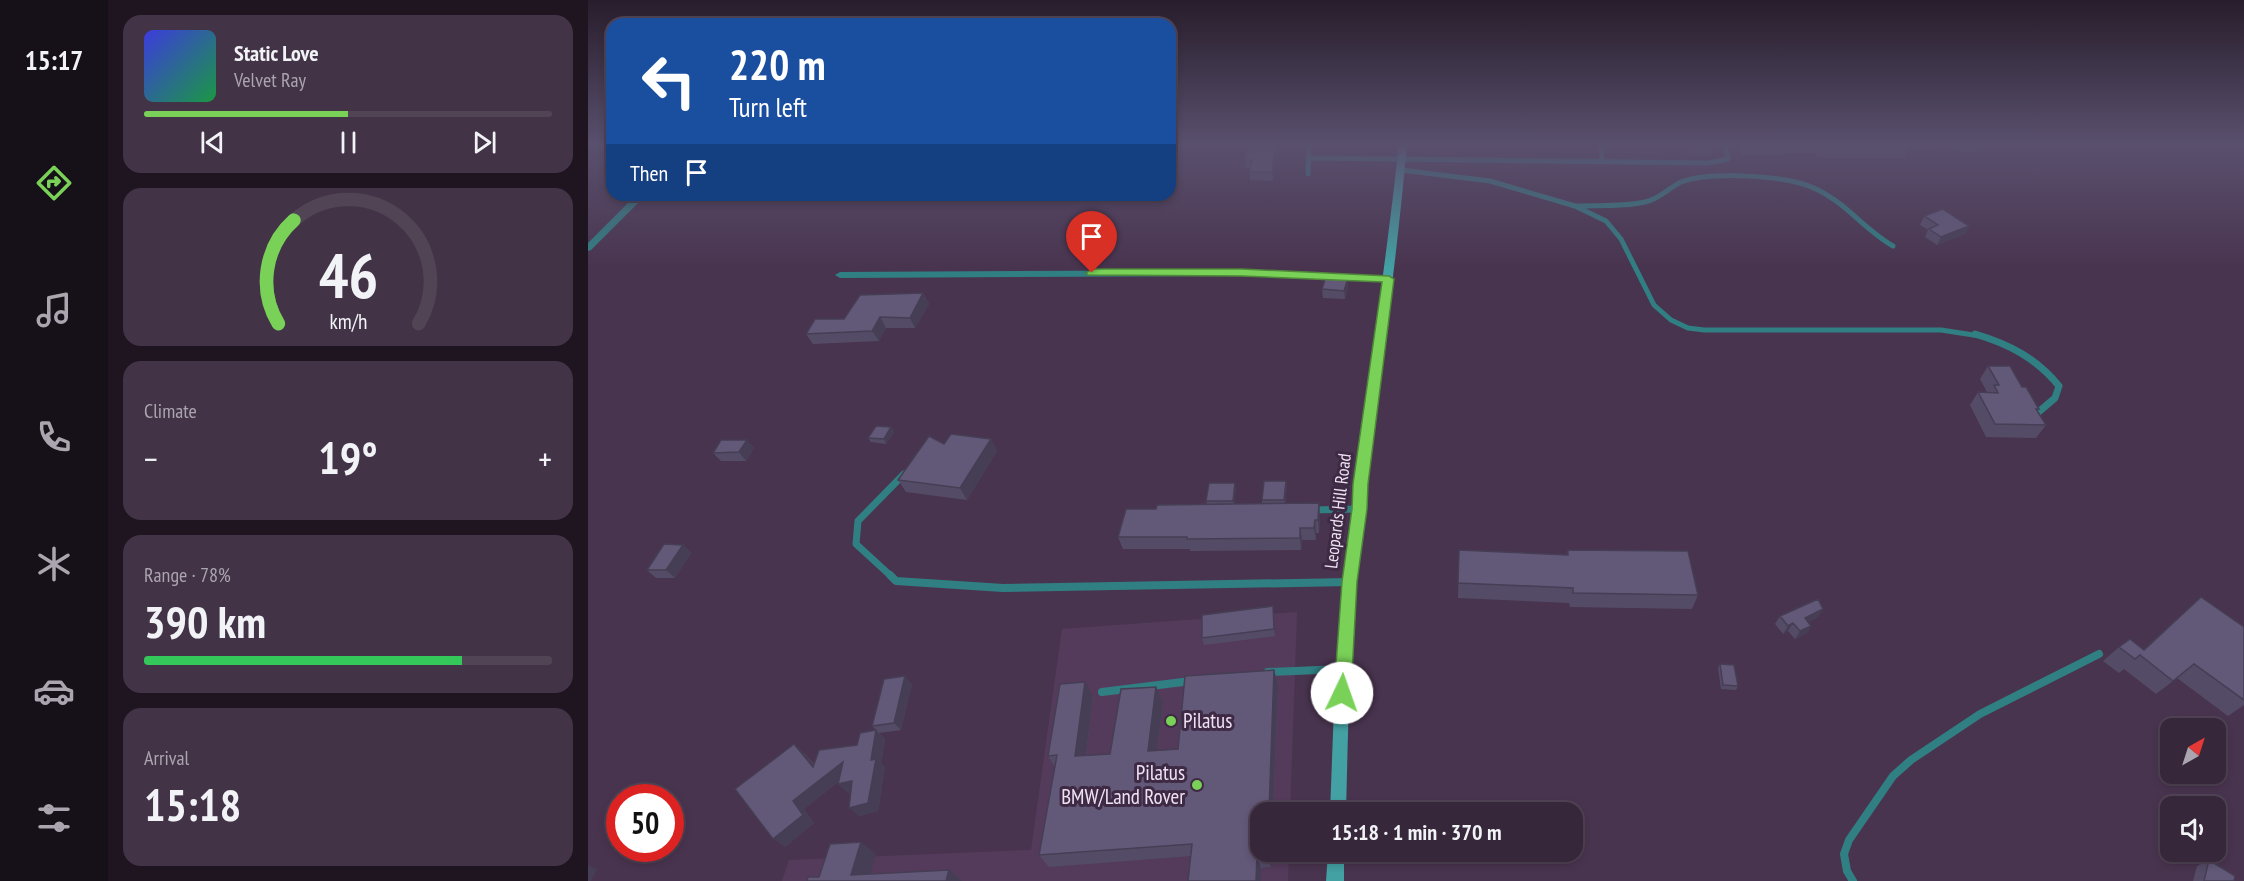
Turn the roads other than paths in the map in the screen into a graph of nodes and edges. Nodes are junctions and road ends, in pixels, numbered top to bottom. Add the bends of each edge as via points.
1 (1399, 185) edge
2 (1504, 185) edge
3 (1678, 185) edge
4 (1807, 185) edge
5 (635, 201) edge
6 (1575, 206) junction
7 (1893, 246) dead end
8 (588, 248) edge
9 (840, 274) dead end
10 (1389, 279) junction
11 (2035, 415) edge
12 (905, 473) edge
13 (1360, 509) junction
14 (1302, 510) edge
15 (1350, 582) junction
16 (2099, 654) dead end
17 (1343, 669) junction
18 (1256, 674) edge
19 (1197, 681) edge
20 (1102, 692) dead end
21 (1338, 802) edge
22 (1336, 862) edge
23 (1335, 881) edge
24 (1853, 881) edge

1 - 10 main road, Leopards Hill Road
2 - 6 lane
3 - 6 lane via 1663,196 1642,203
4 - 7 lane via 1840,202 1882,241
5 - 8 street
6 - 11 lane via 1606,221 1621,239 1654,305 1688,328 1941,330 1974,334 2026,355 2048,370 2059,386 2058,393
9 - 10 street via 1242,273
10 - 13 main road, Leopards Hill Road via 1360,484
12 - 15 lane via 858,521 856,544 896,581 1003,588
13 - 14 lane
13 - 15 main road, Leopards Hill Road
15 - 17 main road, Leopards Hill Road
16 - 24 lane via 1980,714 1893,776 1849,840 1844,854
17 - 18 lane
17 - 21 main road, Leopards Hill Road
19 - 20 lane
22 - 23 main road

